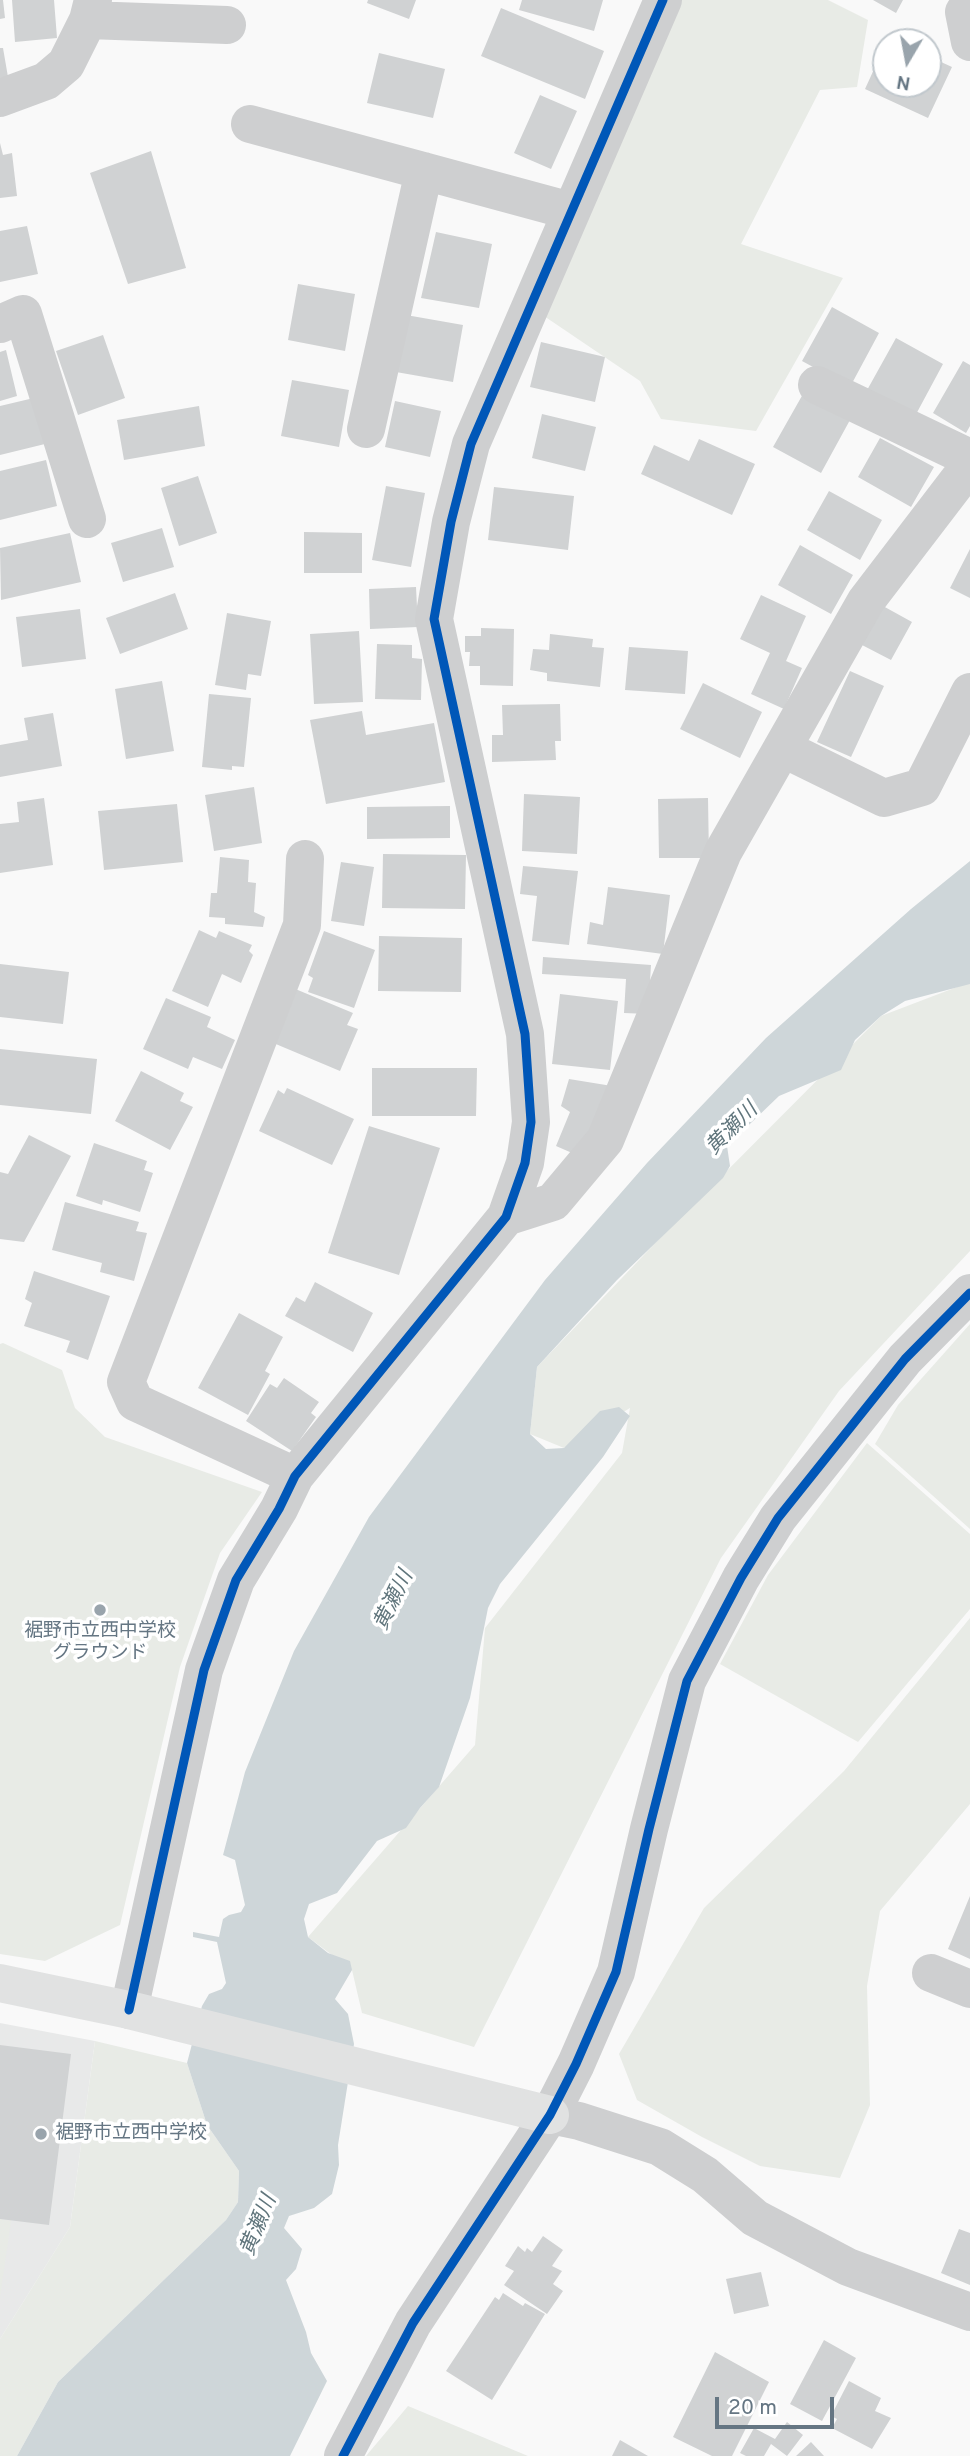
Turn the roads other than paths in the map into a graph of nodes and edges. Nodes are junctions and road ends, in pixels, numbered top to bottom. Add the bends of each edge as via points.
1 (663, 0) edge
2 (90, 10) edge
3 (226, 25) dead end
4 (0, 98) edge
5 (250, 124) dead end
6 (424, 171) junction
7 (571, 211) junction
8 (0, 324) edge
9 (817, 385) dead end
10 (366, 429) dead end
11 (970, 458) edge
12 (970, 465) edge
13 (87, 519) dead end
14 (970, 692) edge
15 (782, 748) junction
16 (305, 859) dead end
17 (506, 1217) junction
18 (970, 1293) edge
19 (295, 1476) junction
20 (931, 1973) dead end
21 (0, 1983) edge
22 (970, 1989) edge
23 (138, 2012) junction
24 (551, 2115) junction
25 (970, 2312) edge
26 (344, 2456) edge

1 - 7 street
2 - 3 street
2 - 4 street via 66,64 46,81
5 - 6 street
6 - 7 street
6 - 10 street
7 - 17 street via 471,444 434,619 525,1034 531,1122 525,1163
8 - 13 street via 23,314
9 - 11 street
12 - 15 street via 866,601
14 - 15 street via 922,788 884,798
15 - 17 street via 723,852 605,1140 553,1202
16 - 19 street via 302,925 126,1382 135,1402
17 - 19 street
18 - 24 street via 905,1359 778,1518 687,1681 616,1972
19 - 23 street via 236,1580 204,1670
20 - 22 street
21 - 23 street
23 - 24 street
24 - 25 street via 660,2147 705,2175 755,2218 848,2267
24 - 26 street via 413,2323

